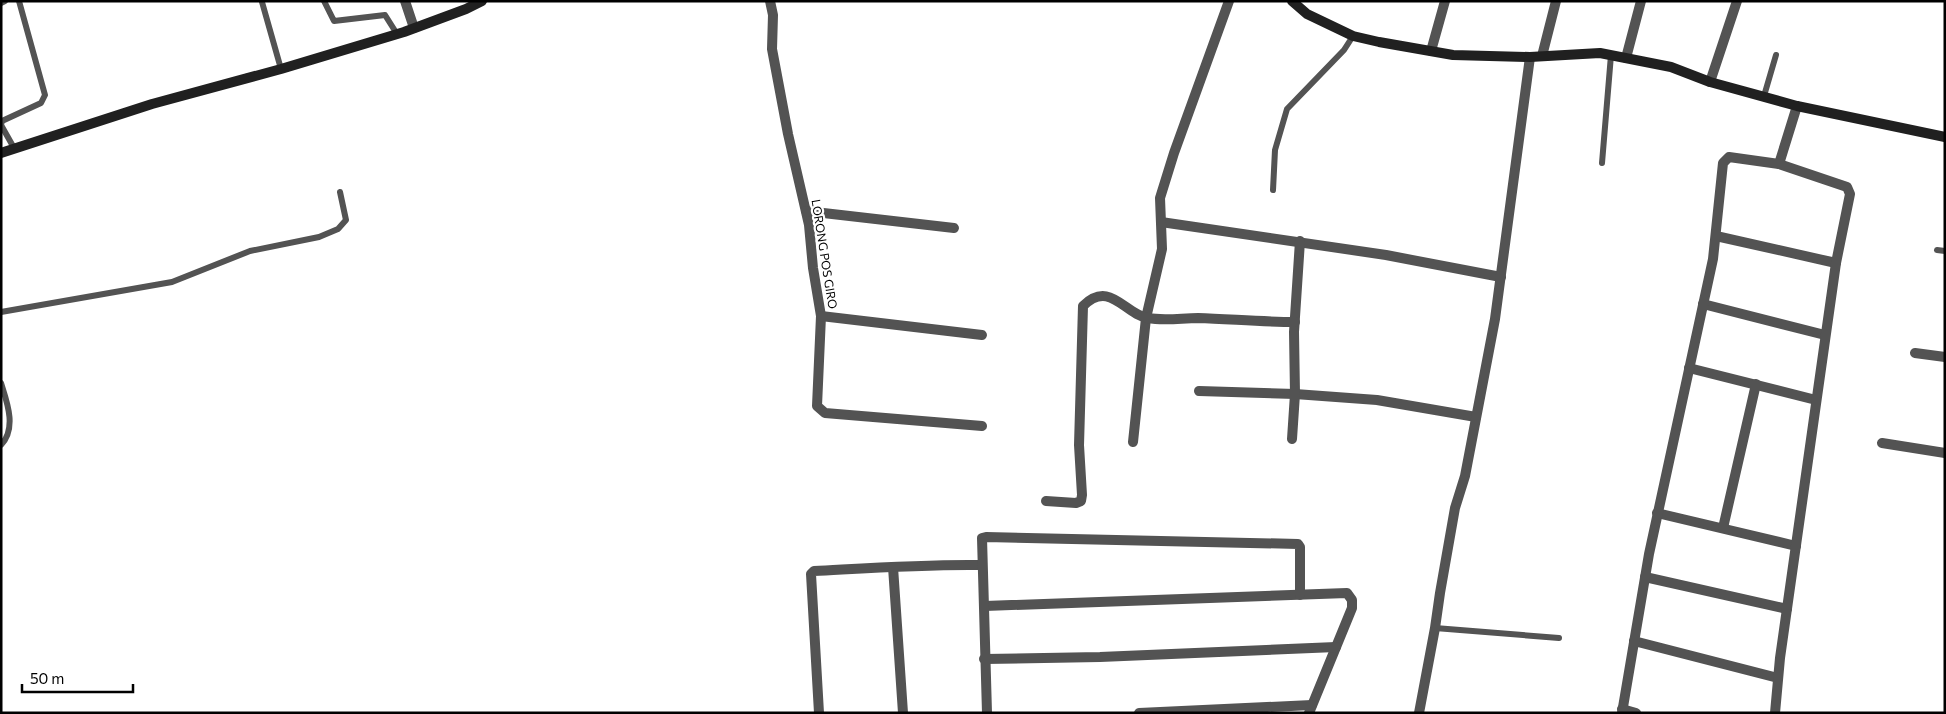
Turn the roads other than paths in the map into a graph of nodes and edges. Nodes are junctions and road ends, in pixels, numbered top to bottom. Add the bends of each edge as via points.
1 (5, 1) edge
2 (19, 1) edge
3 (324, 1) edge
4 (405, 1) edge
5 (482, 1) edge
6 (770, 1) edge
7 (1229, 1) edge
8 (1292, 1) edge
9 (1445, 1) edge
10 (1556, 1) edge
11 (1641, 1) edge
12 (1737, 1) edge
13 (262, 2) edge
14 (1, 3) edge
15 (414, 28) junction
16 (397, 34) junction
17 (1353, 36) junction
18 (1431, 51) junction
19 (1611, 55) junction
20 (1776, 55) dead end
21 (1542, 56) junction
22 (1530, 57) junction
23 (1626, 58) junction
24 (281, 69) junction
25 (1710, 82) junction
26 (1764, 96) junction
27 (1797, 106) junction
28 (1945, 137) edge
29 (14, 148) junction
30 (1, 153) edge
31 (1602, 163) dead end
32 (1779, 164) junction
33 (1273, 190) dead end
34 (340, 192) dead end
35 (806, 211) junction
36 (1161, 222) junction
37 (954, 228) dead end
38 (1716, 236) junction
39 (1300, 242) junction
40 (1937, 250) dead end
41 (1945, 251) edge
42 (1836, 263) junction
43 (1501, 277) junction
44 (1703, 304) junction
45 (1, 312) edge
46 (822, 316) junction
47 (1146, 318) junction
48 (1295, 322) junction
49 (982, 335) dead end
50 (1825, 335) junction
51 (1915, 353) dead end
52 (1945, 357) edge
53 (1689, 368) junction
54 (1, 383) edge
55 (1756, 384) junction
56 (1199, 391) dead end
57 (1295, 394) junction
58 (1816, 400) junction
59 (1476, 417) junction
60 (982, 426) dead end
61 (1292, 438) dead end
62 (1133, 442) dead end
63 (1882, 443) dead end
64 (1, 445) edge
65 (1945, 453) edge
66 (1046, 501) dead end
67 (1658, 513) junction
68 (1723, 528) junction
69 (1796, 546) junction
70 (982, 565) junction
71 (893, 567) junction
72 (1645, 577) junction
73 (1300, 595) junction
74 (985, 606) junction
75 (1787, 610) junction
76 (1436, 628) junction
77 (1559, 638) dead end
78 (1634, 641) junction
79 (1336, 647) junction
80 (984, 659) junction
81 (1778, 678) junction
82 (1311, 709) edge
83 (1622, 711) edge
84 (819, 713) edge
85 (903, 713) edge
86 (987, 713) edge
87 (1139, 713) edge
88 (1419, 713) edge
89 (1636, 713) edge
90 (1775, 713) edge

1 - 14 lane
2 - 29 lane via 45,95 41,103 2,121 1,125
3 - 16 lane via 334,21 385,15
4 - 15 street
5 - 15 main road
6 - 35 street, LORONG POS GIRO via 772,50
7 - 36 street via 1160,198
8 - 17 main road via 1306,14
9 - 18 street
10 - 21 street
11 - 23 street
12 - 25 street
13 - 24 lane
15 - 16 main road
16 - 24 main road
17 - 18 main road
17 - 33 lane via 1344,50 1287,109 1275,150
18 - 22 main road via 1453,55
19 - 21 main road
19 - 23 main road
19 - 31 lane
20 - 26 lane
21 - 22 main road
22 - 43 street
23 - 25 main road via 1671,67
24 - 29 main road via 152,104
25 - 26 main road
26 - 27 main road
27 - 28 main road
27 - 32 street
29 - 30 main road
32 - 38 street via 1726,159
32 - 42 street via 1848,189 1850,194
34 - 45 lane via 346,220 338,229 319,237 250,251 172,282
35 - 37 street
35 - 46 street, LORONG POS GIRO
36 - 39 street
36 - 47 street via 1162,249
38 - 42 street
38 - 44 street
39 - 43 street
39 - 48 street
40 - 41 lane
42 - 50 street
43 - 59 street
44 - 50 street
44 - 53 street
46 - 49 street
46 - 60 street, LORONG POS GIRO via 816,398 819,409 825,413
47 - 48 street
47 - 62 street
47 - 66 street via 1112,298 1099,296 1083,306 1079,445 1081,501
48 - 57 street
50 - 58 street
51 - 52 street
53 - 55 street
53 - 67 street
54 - 64 lane via 10,427
55 - 58 street
55 - 68 street
56 - 57 street
57 - 59 street via 1378,400
57 - 61 street
58 - 69 street
59 - 76 street via 1465,476 1455,508
63 - 65 street
67 - 68 street
67 - 72 street
68 - 69 street
69 - 75 street
70 - 71 street
70 - 73 street via 981,542 986,536 1298,544
70 - 74 street
71 - 84 street via 814,571 811,574
71 - 85 street
72 - 75 street
72 - 78 street
73 - 74 street
73 - 79 street via 1347,593 1351,596 1352,608
74 - 80 street
75 - 81 street
76 - 77 lane
76 - 88 street
78 - 81 street
78 - 83 street
79 - 80 street
79 - 82 street
80 - 86 street
81 - 90 street
82 - 87 street
83 - 89 street

